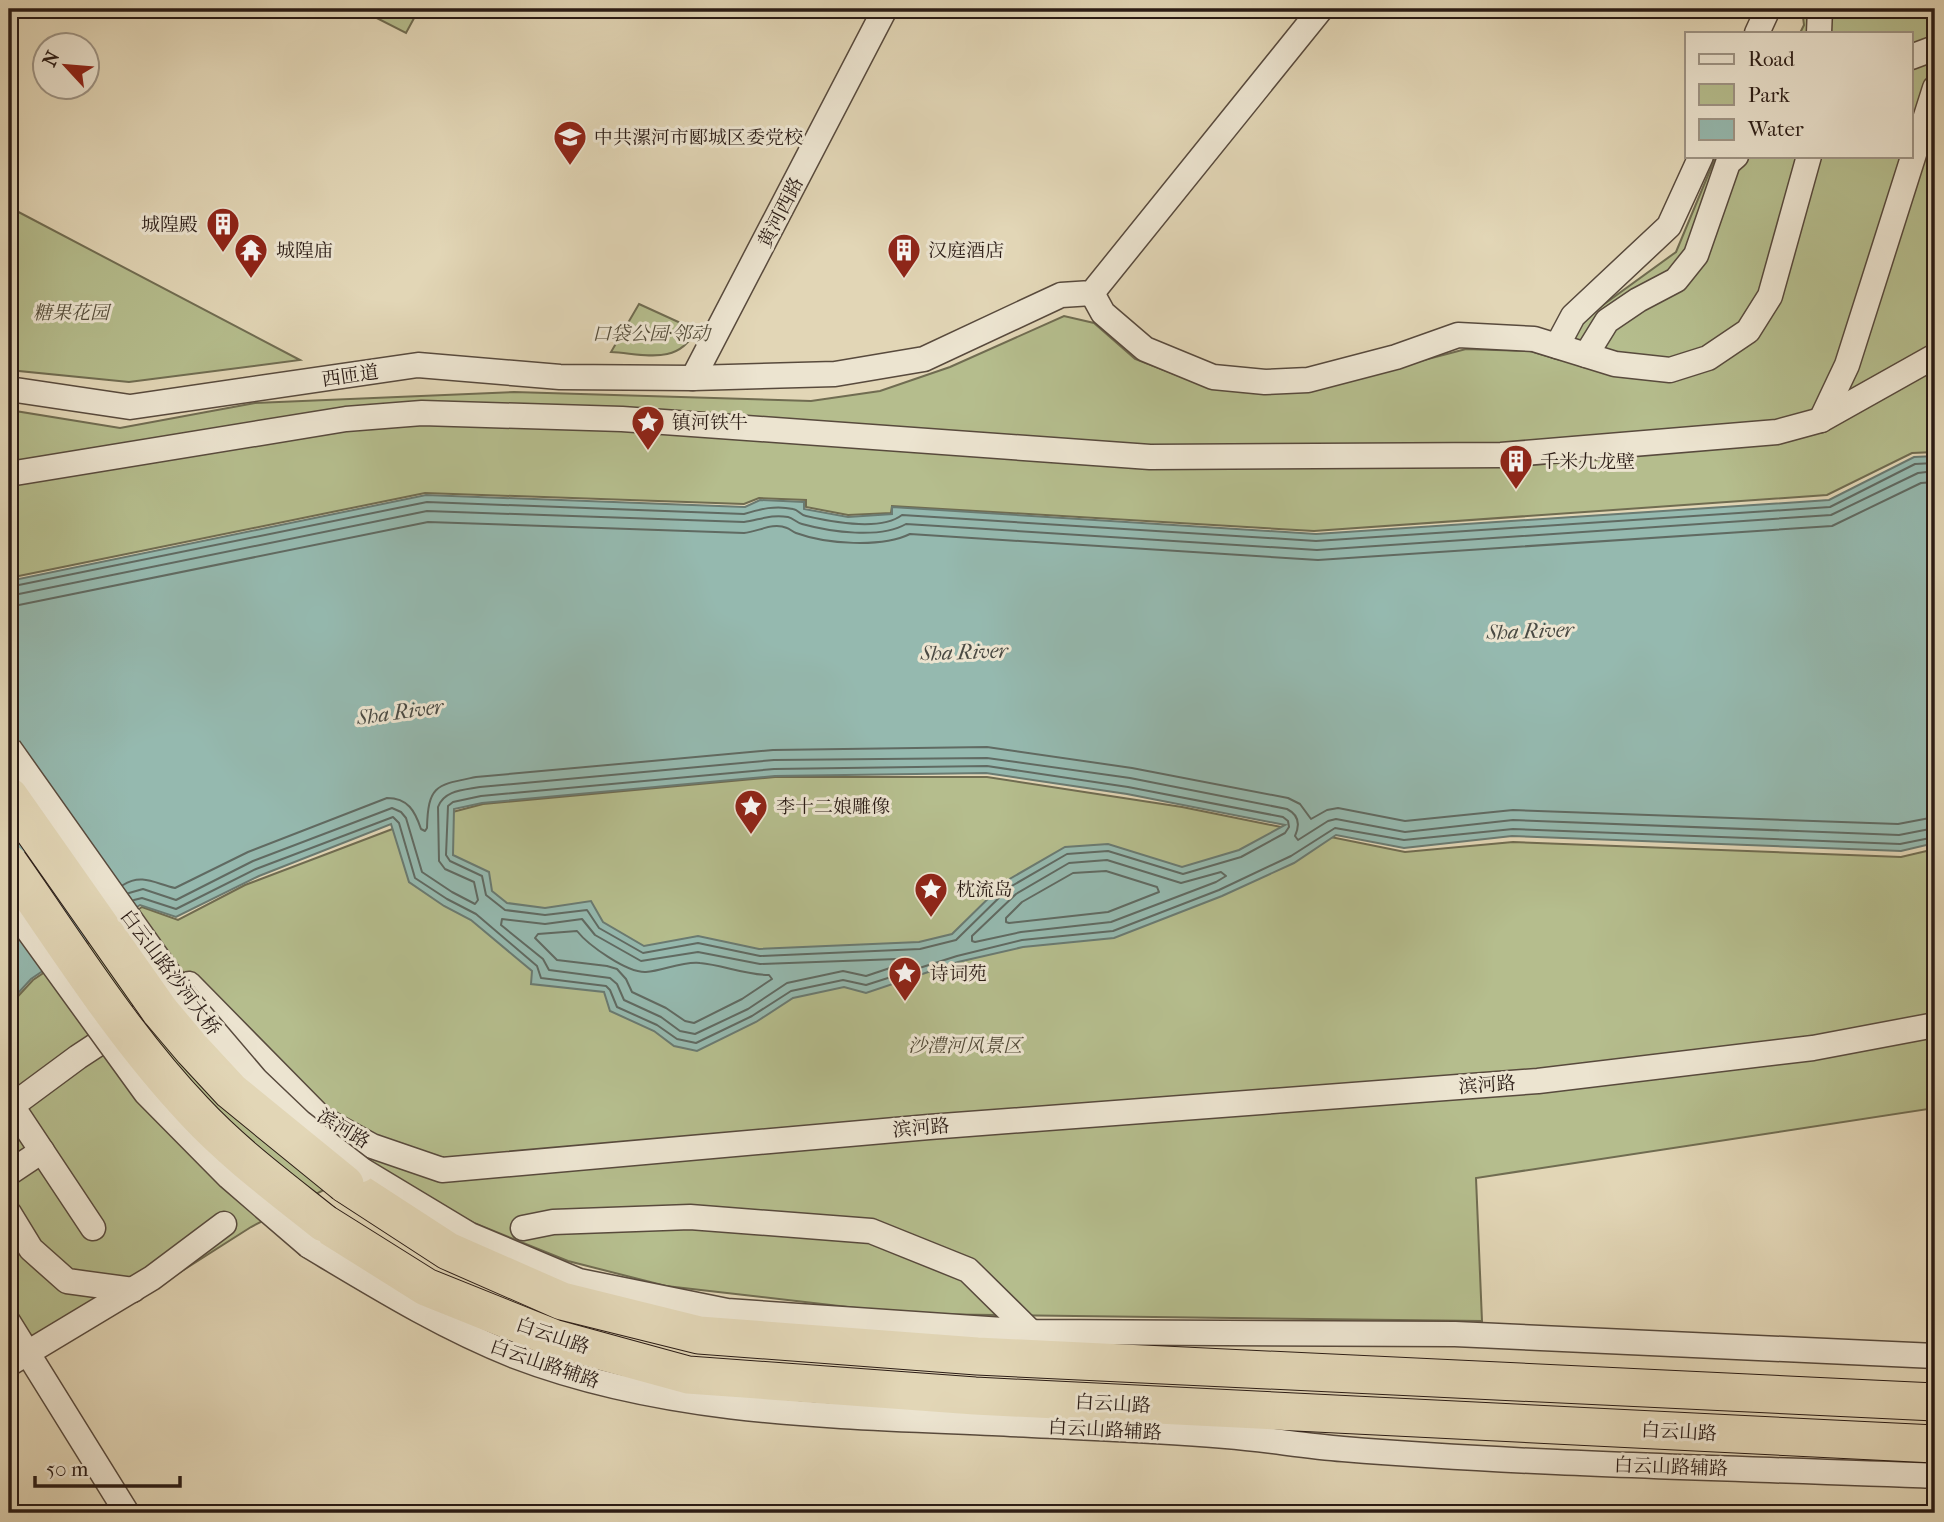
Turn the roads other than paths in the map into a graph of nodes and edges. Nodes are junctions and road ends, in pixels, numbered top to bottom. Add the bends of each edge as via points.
1 (885, 9) edge
2 (1321, 9) edge
3 (1768, 9) edge
4 (1820, 9) edge
5 (1757, 32) edge
6 (1819, 32) edge
7 (1935, 48) edge
8 (1912, 57) edge
9 (1935, 88) edge
10 (1700, 158) edge
11 (1734, 158) edge
12 (1807, 158) edge
13 (1092, 293) junction
14 (1557, 346) junction
15 (1586, 355) junction
16 (1935, 356) edge
17 (1846, 365) junction
18 (693, 379) junction
19 (9, 389) edge
20 (1876, 389) junction
21 (1821, 421) junction
22 (9, 474) edge
23 (9, 748) edge
24 (9, 796) edge
25 (9, 863) edge
26 (9, 904) edge
27 (1935, 1025) edge
28 (10, 1107) edge
29 (42, 1151) junction
30 (9, 1173) edge
31 (354, 1177) junction
32 (9, 1213) edge
33 (225, 1224) dead end
34 (93, 1228) dead end
35 (523, 1228) dead end
36 (316, 1234) junction
37 (133, 1290) junction
38 (9, 1322) edge
39 (1031, 1332) junction
40 (1935, 1356) edge
41 (18, 1359) edge
42 (1059, 1360) junction
43 (1935, 1402) edge
44 (1935, 1444) edge
45 (1935, 1476) edge
46 (127, 1513) edge

1 - 18 street, 黄河西路
2 - 13 street
3 - 5 street
4 - 6 street
7 - 8 street
9 - 17 street
10 - 14 street via 1669,226 1573,316
11 - 15 street via 1728,163 1696,255 1676,280 1607,321
12 - 15 street via 1770,296 1748,331 1708,358 1670,370 1615,364
13 - 14 street via 1103,313 1145,349 1213,377 1308,380 1458,335 1534,339
13 - 18 street, 西匝道 via 1060,295 924,359 835,374
14 - 15 street
16 - 20 street
17 - 20 street via 1852,380
17 - 21 street
18 - 19 street, 西匝道 via 560,377 418,365 130,407
20 - 21 street
21 - 22 street via 1777,432 1501,455 1150,457 622,419 422,412 346,419
23 - 31 street, 白云山路沙河大桥, bridge via 186,998 257,1080
24 - 31 highway, 白云山路沙河大桥, bridge via 193,1051 231,1091
25 - 36 highway, bridge via 141,1051
26 - 36 street, bridge via 146,1093 229,1177
27 - 28 street, 滨河路 via 1813,1048 1538,1081 875,1131 442,1170 372,1146 321,1118 189,984
28 - 29 street
29 - 30 street
29 - 34 street
31 - 39 street via 470,1235 579,1281 727,1311
31 - 42 highway, 白云山路 via 448,1251 562,1301 699,1335
32 - 37 street via 32,1249 67,1281
33 - 37 street
35 - 39 street via 690,1217 871,1231 968,1270
36 - 44 highway, 白云山路 via 426,1287 552,1338 688,1375 975,1396
36 - 45 street, 白云山路辅路 via 433,1319 516,1356 610,1386 685,1399 845,1418 1215,1436 1341,1449
37 - 41 street
38 - 41 street
39 - 40 street via 1455,1334
39 - 42 street
41 - 46 street
42 - 43 highway, 白云山路

